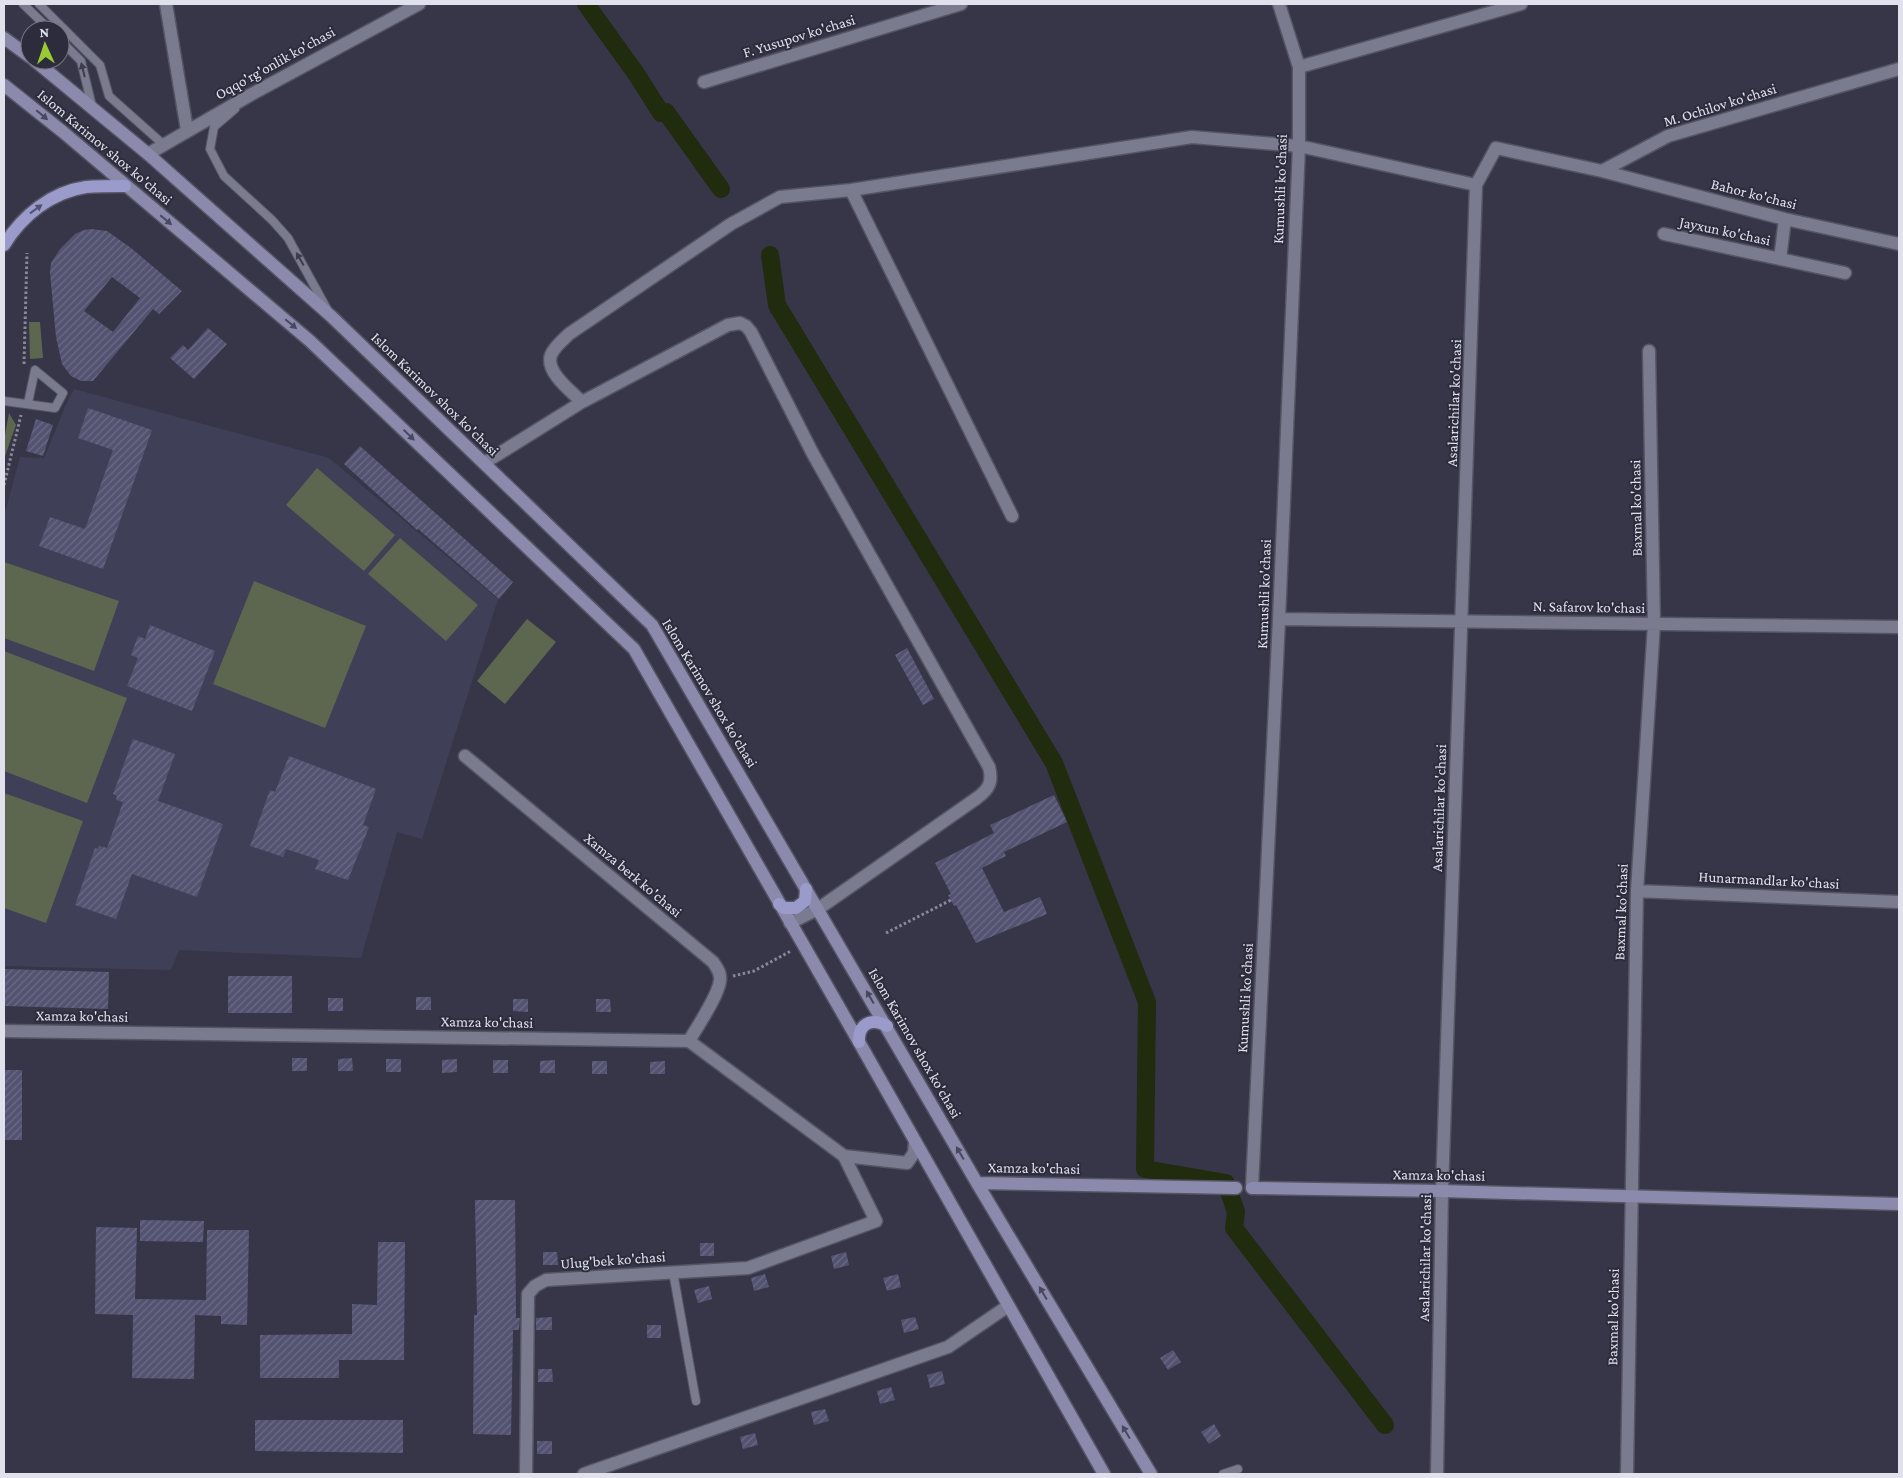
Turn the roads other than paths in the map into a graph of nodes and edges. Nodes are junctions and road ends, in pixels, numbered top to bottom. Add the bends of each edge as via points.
1 (23, 4) edge
2 (39, 4) edge
3 (166, 4) edge
4 (419, 4) edge
5 (961, 4) edge
6 (1280, 4) edge
7 (1521, 4) edge
8 (40, 20) edge
9 (4, 38) edge
10 (20, 50) edge
11 (70, 50) edge
12 (1299, 67) junction
13 (1899, 69) edge
14 (46, 70) edge
15 (704, 82) dead end
16 (4, 85) edge
17 (252, 94) junction
18 (92, 108) junction
19 (188, 130) junction
20 (164, 145) junction
21 (1299, 146) junction
22 (148, 154) junction
23 (1602, 171) junction
24 (1476, 185) junction
25 (125, 186) junction
26 (851, 190) junction
27 (1785, 219) junction
28 (1664, 234) dead end
29 (1899, 244) edge
30 (4, 245) edge
31 (1780, 259) junction
32 (1845, 273) dead end
33 (332, 317) junction
34 (1649, 351) dead end
35 (4, 401) edge
36 (582, 402) junction
37 (28, 403) junction
38 (484, 463) junction
39 (1012, 516) dead end
40 (1279, 619) junction
41 (1462, 621) junction
42 (1654, 624) junction
43 (1899, 627) edge
44 (465, 756) dead end
45 (806, 889) junction
46 (1637, 891) junction
47 (1899, 902) edge
48 (779, 904) junction
49 (818, 909) junction
50 (790, 923) junction
51 (886, 1026) junction
52 (4, 1031) edge
53 (689, 1041) junction
54 (859, 1042) junction
55 (915, 1141) junction
56 (844, 1156) junction
57 (977, 1183) junction
58 (1236, 1188) joint
59 (1252, 1188) junction
60 (1442, 1192) junction
61 (1632, 1196) junction
62 (1899, 1204) edge
63 (673, 1272) junction
64 (1008, 1306) junction
65 (696, 1401) dead end
66 (1238, 1469) dead end
67 (526, 1474) edge
68 (584, 1474) edge
69 (1104, 1474) edge
70 (1151, 1474) edge
71 (1223, 1474) edge
72 (1437, 1474) edge
73 (1627, 1474) edge

1 - 8 lane
2 - 20 lane via 100,65 108,96
3 - 19 street
4 - 17 street, Oqqo'rg'onlik ko'chasi
5 - 15 street, F. Yusupov ko'chasi
6 - 12 street, Kumushli ko'chasi
7 - 12 street
9 - 10 main road
18 -> 11 lane via 81,61
12 - 21 street, Kumushli ko'chasi
13 - 23 street, M. Ochilov ko'chasi via 1668,136
14 - 18 main road, Islom Karimov shox ko'chasi
16 -> 25 main road, Islom Karimov shox ko'chasi
17 - 19 street, Oqqo'rg'onlik ko'chasi
33 -> 17 lane via 288,238 224,176 210,149 214,127
18 - 22 main road, Islom Karimov shox ko'chasi
19 - 20 street, Oqqo'rg'onlik ko'chasi
20 - 22 street, Oqqo'rg'onlik ko'chasi
21 - 24 street
21 - 26 street via 1192,137
21 - 40 street, Kumushli ko'chasi
22 - 33 main road, Islom Karimov shox ko'chasi
23 - 24 street, Asalarichilar ko'chasi via 1496,148
23 - 27 street, Bahor ko'chasi
24 - 41 street, Asalarichilar ko'chasi
30 -> 25 main road via 31,212 56,196 85,187
25 -> 48 main road, Islom Karimov shox ko'chasi via 310,341 634,649
26 - 36 street via 780,197 731,224 569,334 551,354 550,363 552,371
26 - 39 street
27 - 29 street, Bahor ko'chasi
27 - 31 street, Jayxun ko'chasi
28 - 31 street, Jayxun ko'chasi
31 - 32 street, Jayxun ko'chasi
33 - 38 main road, Islom Karimov shox ko'chasi
34 - 42 street, Baxmal ko'chasi
35 - 37 lane
36 - 38 street
36 - 49 street via 728,325 740,323 746,326 813,454 989,767 991,782 986,791
37 - 37 lane via 35,370 63,393 55,408
38 - 45 main road, Islom Karimov shox ko'chasi via 652,625
40 - 41 street, N. Safarov ko'chasi
40 - 59 street, Kumushli ko'chasi
41 - 42 street, N. Safarov ko'chasi
41 - 60 street, Asalarichilar ko'chasi
42 - 43 street, N. Safarov ko'chasi
42 - 46 street, Baxmal ko'chasi
44 - 53 street, Xamza berk ko'chasi via 713,962 719,971 718,989
45 - 48 main road via 805,901 796,908 784,908
45 - 49 main road, Islom Karimov shox ko'chasi
46 - 47 street, Hunarmandlar ko'chasi
46 - 61 street, Baxmal ko'chasi
48 - 50 main road, Islom Karimov shox ko'chasi
49 - 50 street
51 -> 49 main road, Islom Karimov shox ko'chasi
50 - 54 main road, Islom Karimov shox ko'chasi
51 - 54 main road via 873,1021 867,1024 859,1034
57 -> 51 main road, Islom Karimov shox ko'chasi
52 - 53 street, Xamza ko'chasi
53 - 56 street
54 - 55 main road, Islom Karimov shox ko'chasi
55 - 56 street via 914,1152 907,1163
55 - 64 main road, Islom Karimov shox ko'chasi
56 - 63 street, Ulug'bek ko'chasi via 876,1221 748,1268
57 - 58 main road, Xamza ko'chasi
70 -> 57 main road, Islom Karimov shox ko'chasi
58 - 59 street, Xamza ko'chasi
59 - 60 main road, Xamza ko'chasi
60 - 61 main road, Xamza ko'chasi
60 - 72 street, Asalarichilar ko'chasi
61 - 62 main road, Xamza ko'chasi
61 - 73 street, Baxmal ko'chasi
63 - 65 lane
63 - 67 street, Ulug'bek ko'chasi via 546,1280 528,1294
64 - 68 street via 948,1347
64 - 69 main road, Islom Karimov shox ko'chasi
66 - 71 lane

